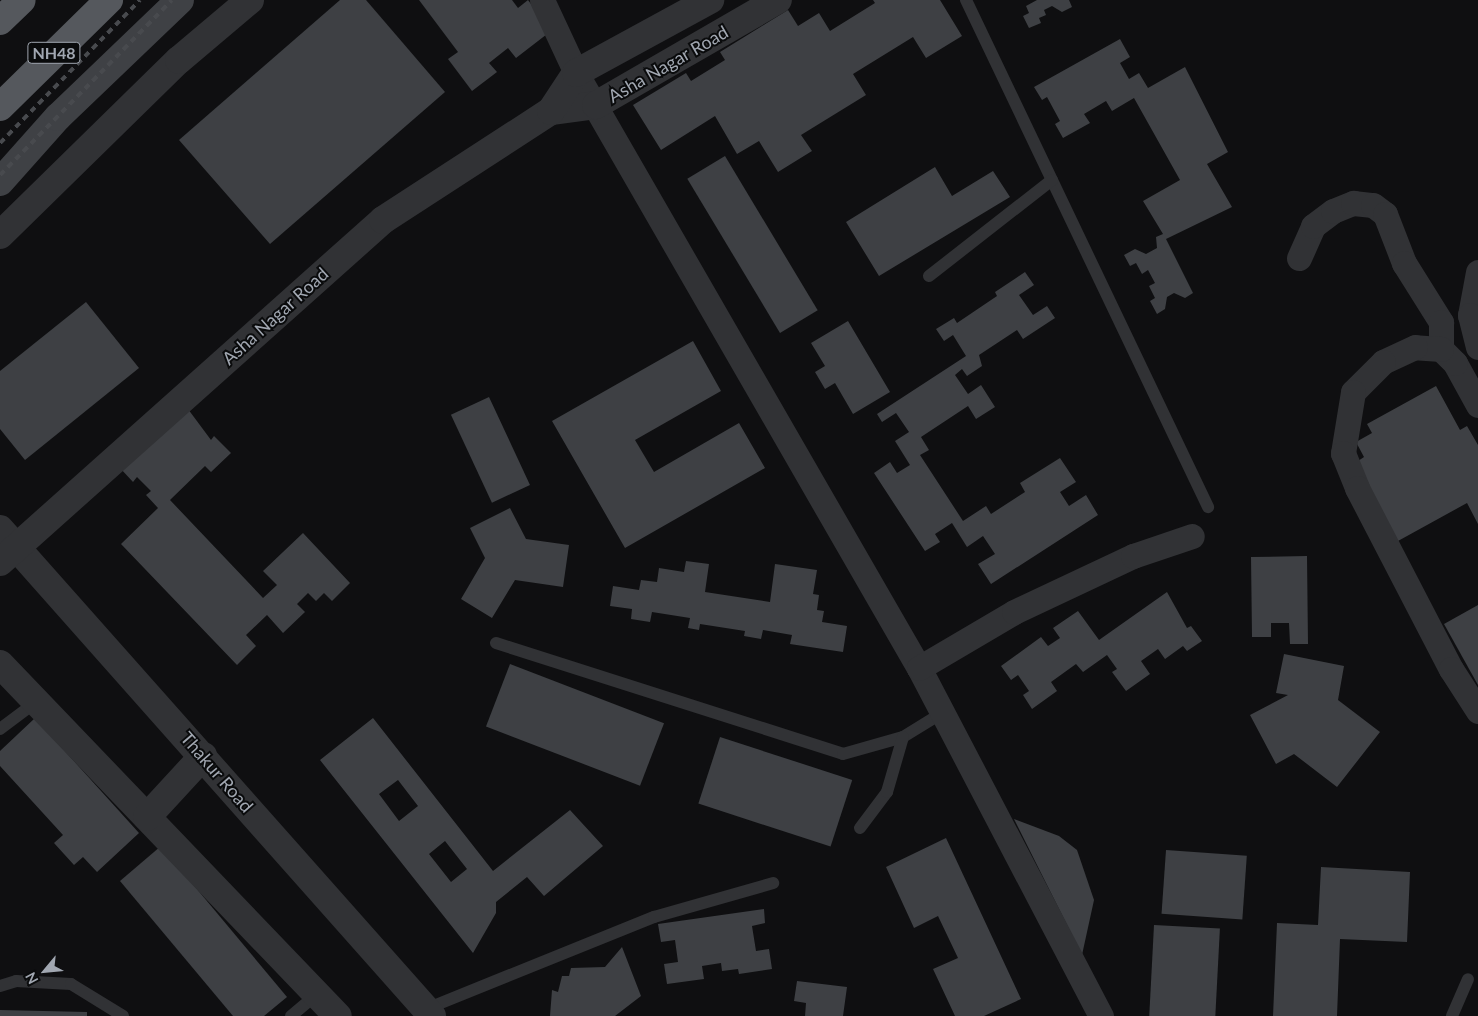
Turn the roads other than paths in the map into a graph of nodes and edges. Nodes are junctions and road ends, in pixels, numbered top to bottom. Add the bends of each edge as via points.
1 (22, 0) edge
2 (110, 0) edge
3 (180, 0) edge
4 (250, 0) edge
5 (542, 0) edge
6 (710, 0) edge
7 (778, 0) edge
8 (966, 0) edge
9 (0, 21) edge
10 (576, 73) junction
11 (596, 105) junction
12 (0, 107) edge
13 (551, 111) junction
14 (1052, 180) junction
15 (0, 182) edge
16 (0, 235) edge
17 (1299, 258) dead end
18 (1478, 272) edge
19 (929, 276) dead end
20 (1478, 346) edge
21 (1441, 349) junction
22 (1478, 405) edge
23 (1208, 507) dead end
24 (1192, 536) dead end
25 (6, 546) edge
26 (496, 643) dead end
27 (0, 664) edge
28 (919, 668) junction
29 (36, 702) junction
30 (1478, 711) edge
31 (942, 713) junction
32 (0, 729) edge
33 (903, 737) junction
34 (203, 756) junction
35 (147, 817) junction
36 (860, 828) dead end
37 (773, 883) dead end
38 (1468, 979) dead end
39 (0, 986) edge
40 (317, 994) junction
41 (429, 1013) edge
42 (123, 1016) edge
43 (291, 1016) edge
44 (338, 1016) edge
45 (1101, 1016) edge
46 (1452, 1016) edge

1 - 9 highway
2 - 12 highway, NH48
3 - 15 main road via 58,117
4 - 16 street via 179,60
5 - 10 street
6 - 10 street, Asha Nagar Road
7 - 11 street, Asha Nagar Road
8 - 14 lane
10 - 11 street
10 - 13 street, Asha Nagar Road
11 - 13 street, Asha Nagar Road
11 - 28 street
13 - 25 street, Asha Nagar Road via 383,220
14 - 19 lane
14 - 23 lane
17 - 21 street via 1313,226 1332,210 1353,203 1372,206 1385,214 1404,263 1441,322
18 - 20 street via 1470,315
21 - 22 street via 1455,363
21 - 30 street via 1415,347 1383,362 1353,392 1343,453 1357,488 1442,652
24 - 28 street via 1134,556 1014,612
25 - 34 street, Thakur Road
26 - 33 lane via 843,754
27 - 29 street
28 - 31 street
29 - 32 lane
29 - 35 street
31 - 33 lane
31 - 45 street
33 - 36 lane via 887,792
34 - 35 street
34 - 41 street, Thakur Road
35 - 40 street
37 - 41 lane via 654,917
38 - 46 lane
39 - 42 lane via 16,981 72,984
40 - 43 lane
40 - 44 street

